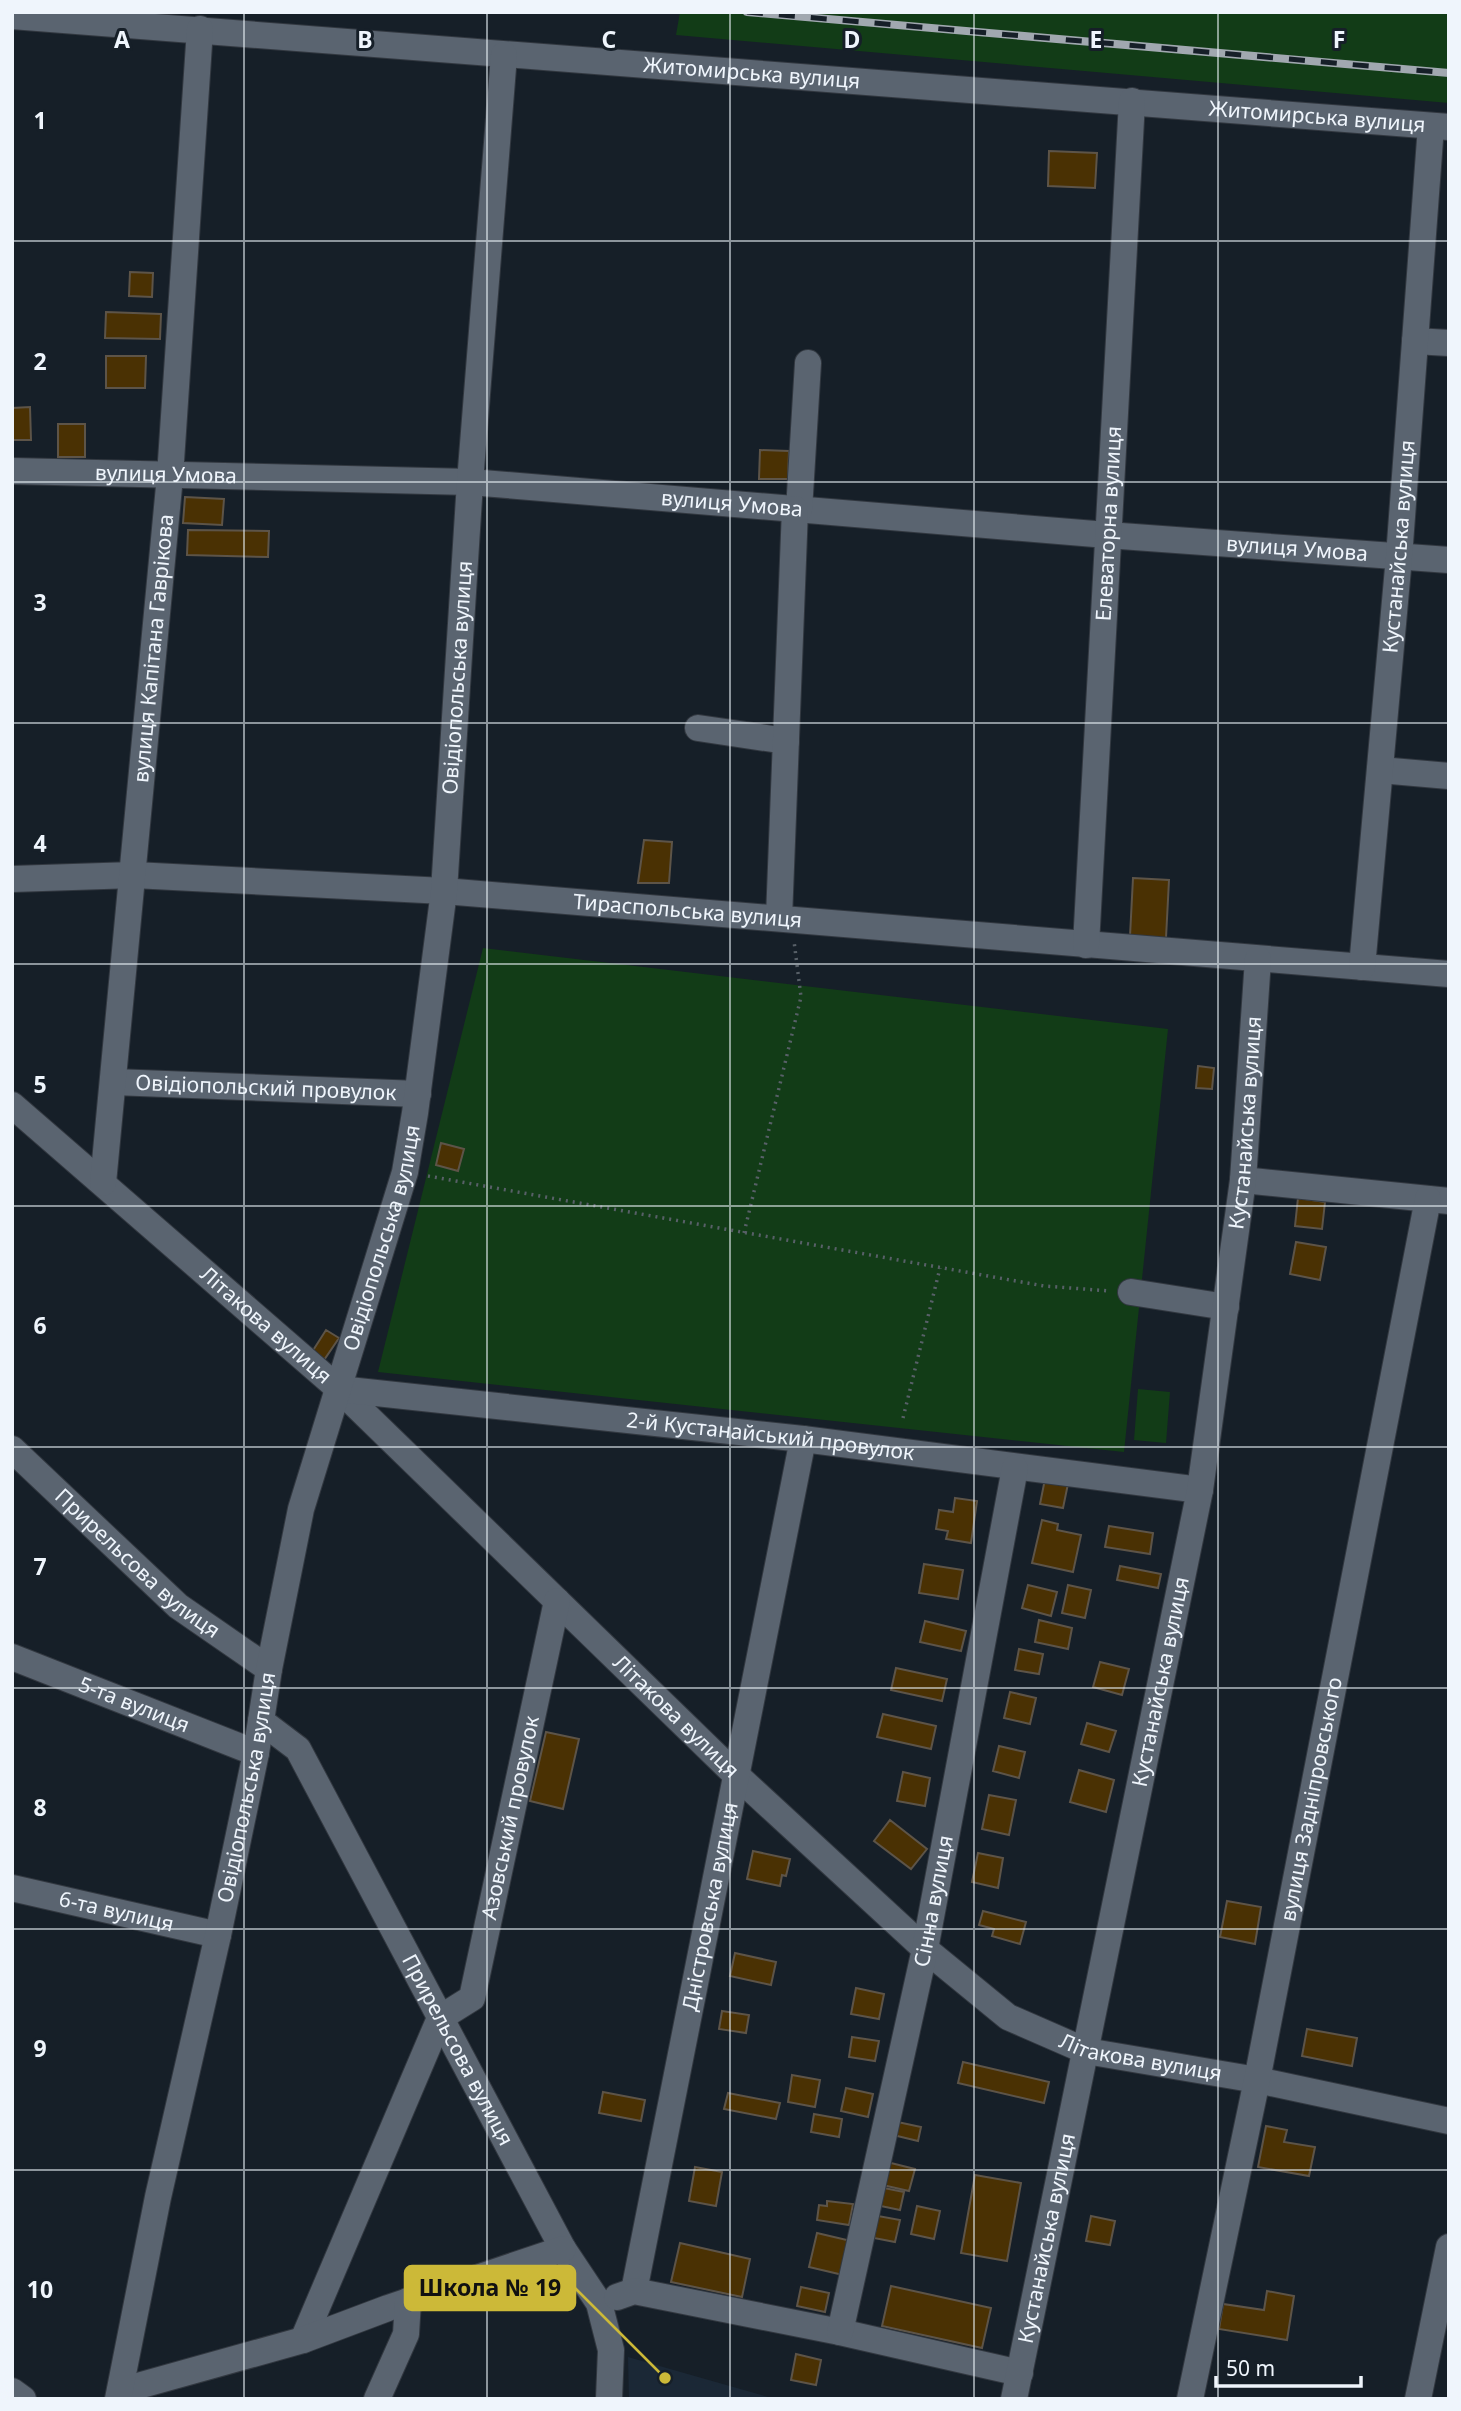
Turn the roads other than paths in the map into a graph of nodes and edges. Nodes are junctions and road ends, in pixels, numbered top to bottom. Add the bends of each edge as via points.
1 (12, 16) edge
2 (200, 29) junction
3 (504, 55) junction
4 (1132, 101) junction
5 (1440, 127) edge
6 (1415, 341) junction
7 (1449, 343) edge
8 (808, 363) dead end
9 (12, 471) edge
10 (170, 476) junction
11 (470, 482) junction
12 (797, 510) junction
13 (1107, 536) junction
14 (1399, 557) junction
15 (1449, 561) edge
16 (698, 728) dead end
17 (786, 741) junction
18 (1380, 770) junction
19 (1449, 776) edge
20 (134, 875) junction
21 (12, 879) edge
22 (444, 891) junction
23 (785, 919) junction
24 (1086, 946) junction
25 (1258, 960) junction
26 (1362, 967) junction
27 (1449, 974) edge
28 (114, 1082) junction
29 (418, 1094) junction
30 (12, 1104) edge
31 (1243, 1180) junction
32 (103, 1183) junction
33 (1439, 1200) edge
34 (1131, 1292) road end
35 (1226, 1307) junction
36 (339, 1389) junction
37 (803, 1439) junction
38 (12, 1448) edge
39 (1015, 1468) junction
40 (1200, 1490) junction
41 (557, 1601) junction
42 (12, 1657) edge
43 (270, 1669) junction
44 (261, 1721) junction
45 (256, 1753) junction
46 (735, 1774) junction
47 (12, 1888) edge
48 (219, 1935) junction
49 (925, 1949) junction
50 (440, 2018) junction
51 (1086, 2051) junction
52 (1257, 2080) junction
53 (1449, 2121) edge
54 (1449, 2247) edge
55 (563, 2249) junction
56 (634, 2291) junction
57 (408, 2301) junction
58 (599, 2303) junction
59 (840, 2332) junction
60 (303, 2340) junction
61 (1017, 2386) edge
62 (12, 2390) edge
63 (119, 2395) edge
64 (23, 2399) edge
65 (377, 2399) edge
66 (608, 2399) edge
67 (1190, 2399) edge
68 (1418, 2399) edge

1 - 2 street, Житомирська вулиця
2 - 3 street, Житомирська вулиця
2 - 10 street, вулиця Капітана Гаврікова
3 - 4 street, Житомирська вулиця
3 - 11 street, Овідіопольська вулиця
4 - 5 street, Житомирська вулиця
4 - 13 street, Елеваторна вулиця
5 - 6 street, Кустанайська вулиця
6 - 7 street
6 - 14 street, Кустанайська вулиця
8 - 12 street
9 - 10 street, вулиця Умова
10 - 11 street, вулиця Умова
10 - 20 street, вулиця Капітана Гаврікова
11 - 12 street, вулиця Умова
11 - 22 street, Овідіопольська вулиця
12 - 13 street, вулиця Умова
12 - 17 street
13 - 14 street, вулиця Умова
13 - 24 street, Елеваторна вулиця
14 - 15 street, вулиця Умова
14 - 18 street, Кустанайська вулиця
16 - 17 street
17 - 23 street
18 - 19 street
18 - 26 street, Кустанайська вулиця
20 - 21 street, Тираспольська вулиця
20 - 22 street, Тираспольська вулиця
20 - 28 street, вулиця Капітана Гаврікова
22 - 23 street, Тираспольська вулиця
22 - 29 street, Овідіопольська вулиця
23 - 24 street, Тираспольська вулиця
24 - 25 street, Тираспольська вулиця
25 - 26 street, Тираспольська вулиця
25 - 31 street, Кустанайська вулиця
26 - 27 street, Тираспольська вулиця
28 - 29 street, Овідіопольский провулок
28 - 32 street, вулиця Капітана Гаврікова
29 - 36 street, Овідіопольська вулиця via 405,1172
30 - 32 street, Літакова вулиця
31 - 33 street
31 - 35 street, Кустанайська вулиця
32 - 36 street, Літакова вулиця
33 - 52 street, вулиця Задніпровського
34 - 35 street
35 - 40 street, Кустанайська вулиця
36 - 37 street, 2-й Кустанайський провулок
36 - 41 street, Літакова вулиця
36 - 43 street, Овідіопольська вулиця via 301,1509
37 - 39 street, 2-й Кустанайський провулок
37 - 46 street, Дністровська вулиця
38 - 43 street, Прирельсова вулиця via 178,1606
39 - 40 street, 2-й Кустанайський провулок
39 - 49 street, Сінна вулиця
40 - 51 street, Кустанайська вулиця
41 - 46 street, Літакова вулиця
41 - 50 street, Азовський провулок via 472,1998
42 - 45 street, 5-та вулиця
43 - 44 street, Овідіопольська вулиця
44 - 45 street, Овідіопольська вулиця
44 - 50 street, Прирельсова вулиця via 298,1749
45 - 48 street, Овідіопольська вулиця
46 - 49 street, Літакова вулиця
46 - 56 street, Дністровська вулиця
47 - 48 street, 6-та вулиця
48 - 63 street, Овідіопольська вулиця via 158,2197
49 - 51 street, Літакова вулиця via 1008,2017
49 - 59 street, Сінна вулиця
50 - 55 street, Прирельсова вулиця
50 - 60 street
51 - 52 street, Літакова вулиця
51 - 61 street, Кустанайська вулиця
52 - 53 street, Літакова вулиця
52 - 67 street, вулиця Задніпровського
54 - 68 street
55 - 57 street
55 - 58 street, Прирельсова вулиця
56 - 58 street
56 - 59 street
57 - 60 street
57 - 65 street via 406,2334
58 - 66 street, Прирельсова вулиця via 611,2350
59 - 61 street
60 - 63 street
62 - 64 street

